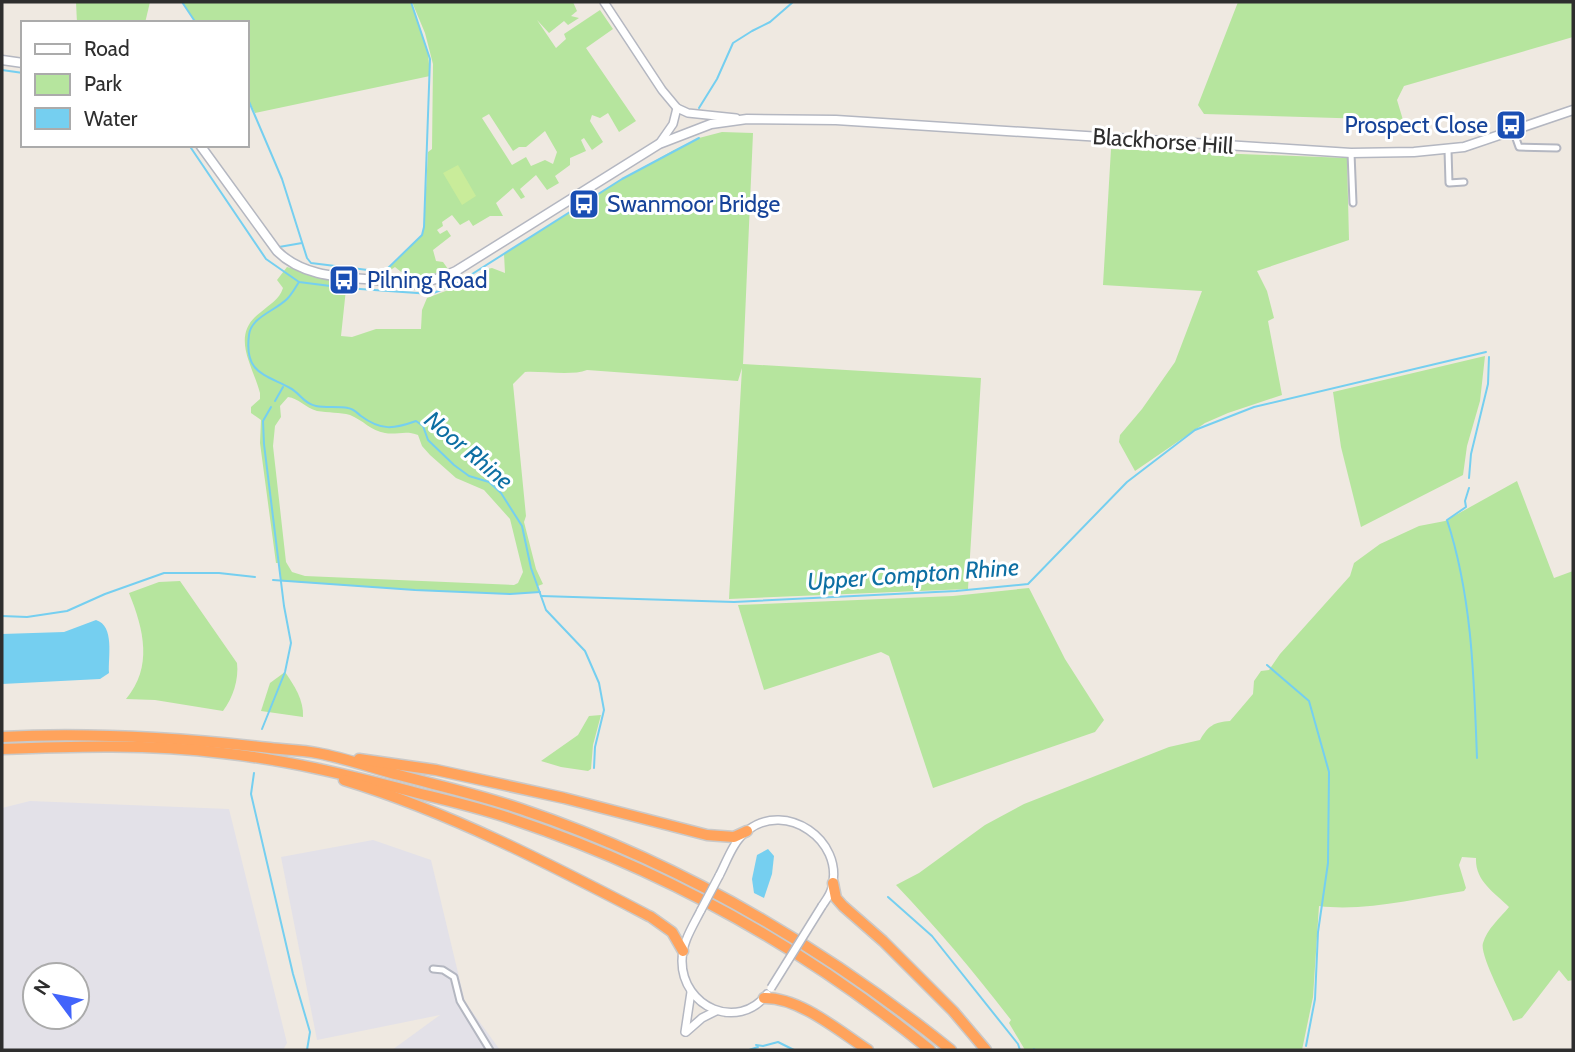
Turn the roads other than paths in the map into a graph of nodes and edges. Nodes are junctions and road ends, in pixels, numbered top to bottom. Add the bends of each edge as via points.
1 (604, 2) edge
2 (2, 60) edge
3 (21, 63) edge
4 (677, 108) junction
5 (1573, 110) edge
6 (747, 119) junction
7 (1513, 131) junction
8 (659, 144) junction
9 (201, 147) edge
10 (1556, 148) dead end
11 (1448, 150) junction
12 (1351, 153) junction
13 (1464, 182) dead end
14 (1353, 194) junction
15 (1362, 194) dead end
16 (1353, 203) dead end
17 (2, 737) edge
18 (2, 749) edge
19 (317, 752) junction
20 (279, 760) junction
21 (747, 831) junction
22 (833, 883) junction
23 (683, 951) junction
24 (433, 970) dead end
25 (691, 992) junction
26 (764, 998) junction
27 (716, 1011) junction
28 (490, 1050) edge
29 (868, 1050) edge
30 (930, 1050) edge
31 (951, 1050) edge
32 (986, 1050) edge

1 - 4 street
2 - 3 main road
4 - 6 street
4 - 8 street via 673,124
5 - 7 main road, Blackhorse Hill
6 - 8 main road, Blackhorse Hill via 711,124
6 - 12 main road, Blackhorse Hill via 836,120
7 - 10 street via 1519,147
7 - 11 main road, Blackhorse Hill
8 - 9 main road, Blackhorse Hill via 495,249 435,281 411,284 309,271 287,261
11 - 12 main road, Blackhorse Hill
11 - 13 street via 1449,183
12 - 14 street
14 - 15 street
14 - 16 street
17 - 19 highway via 134,736
18 - 20 highway via 133,747
19 - 21 highway via 436,770 707,835 734,837
19 - 31 highway via 521,808 657,863 816,951
20 - 23 highway via 436,812 513,846 651,917 671,932
20 - 30 highway via 496,813 651,874 810,961
21 - 22 street via 783,820 812,831 828,852
21 - 23 street, bridge via 738,840
22 - 26 street, bridge
22 - 32 highway via 843,906 953,1011
23 - 25 street via 682,969
24 - 28 street via 454,977 460,1002
25 - 27 street
25 - 27 street via 685,1032
26 - 27 street via 742,1010
26 - 29 highway via 798,1006

